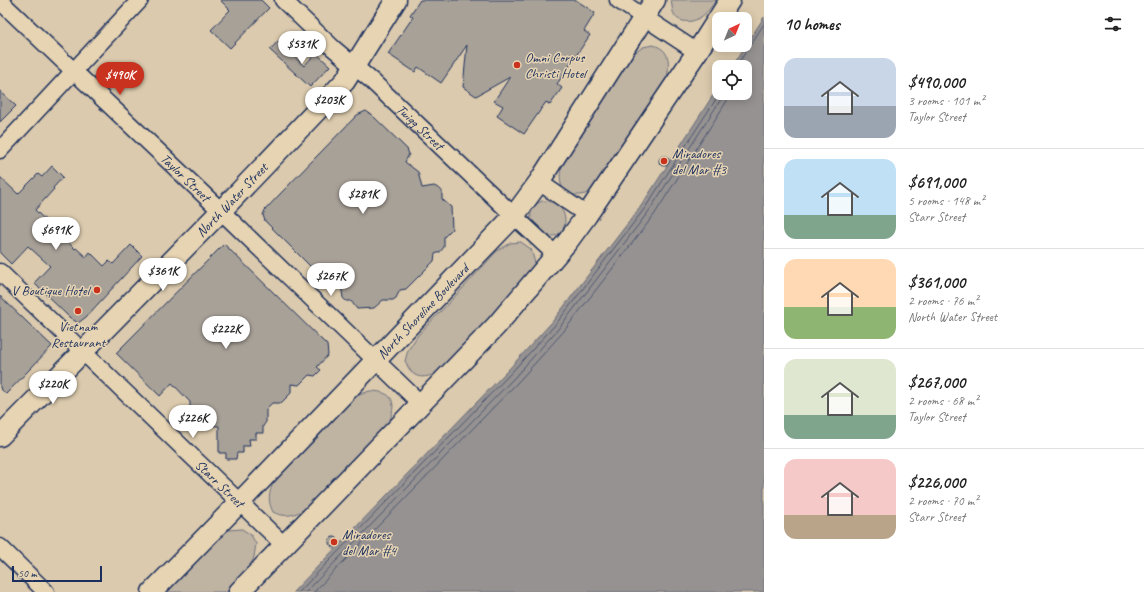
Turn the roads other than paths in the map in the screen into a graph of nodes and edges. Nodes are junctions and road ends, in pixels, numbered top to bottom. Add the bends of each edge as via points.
1 (140, 0) edge
2 (283, 0) edge
3 (396, 0) edge
4 (618, 0) edge
5 (656, 0) edge
6 (730, 0) edge
7 (0, 1) edge
8 (644, 17) junction
9 (697, 52) junction
10 (354, 66) junction
11 (74, 71) junction
12 (0, 150) edge
13 (539, 182) junction
14 (221, 211) junction
15 (587, 215) junction
16 (514, 216) junction
17 (556, 255) junction
18 (0, 272) edge
19 (83, 352) junction
20 (376, 360) junction
21 (421, 404) junction
22 (0, 436) edge
23 (240, 502) junction
24 (285, 546) junction
25 (0, 548) edge
26 (46, 592) edge
27 (152, 592) edge
28 (239, 592) edge

1 - 11 street
2 - 10 street, Twigg Street
3 - 10 main road, North Water Street
4 - 8 street
5 - 8 main road, North Shoreline Boulevard
6 - 9 main road
7 - 11 street, Taylor Street
8 - 9 street
8 - 13 main road, North Shoreline Boulevard
9 - 15 main road
10 - 14 main road, North Water Street via 345,81
10 - 16 street, Twigg Street
11 - 12 street
11 - 14 street, Taylor Street
13 - 15 street
13 - 16 main road, North Shoreline Boulevard
14 - 19 main road, North Water Street
14 - 20 street, Taylor Street
15 - 17 main road
16 - 17 street, Twigg Street
16 - 20 main road, North Shoreline Boulevard
17 - 21 main road via 496,326
18 - 19 street, Starr Street
19 - 22 main road, North Water Street
19 - 23 street, Starr Street
20 - 21 street, Taylor Street
20 - 23 main road, North Shoreline Boulevard
21 - 24 main road
23 - 24 street, Starr Street
23 - 27 main road, North Shoreline Boulevard
24 - 28 main road
25 - 26 street

